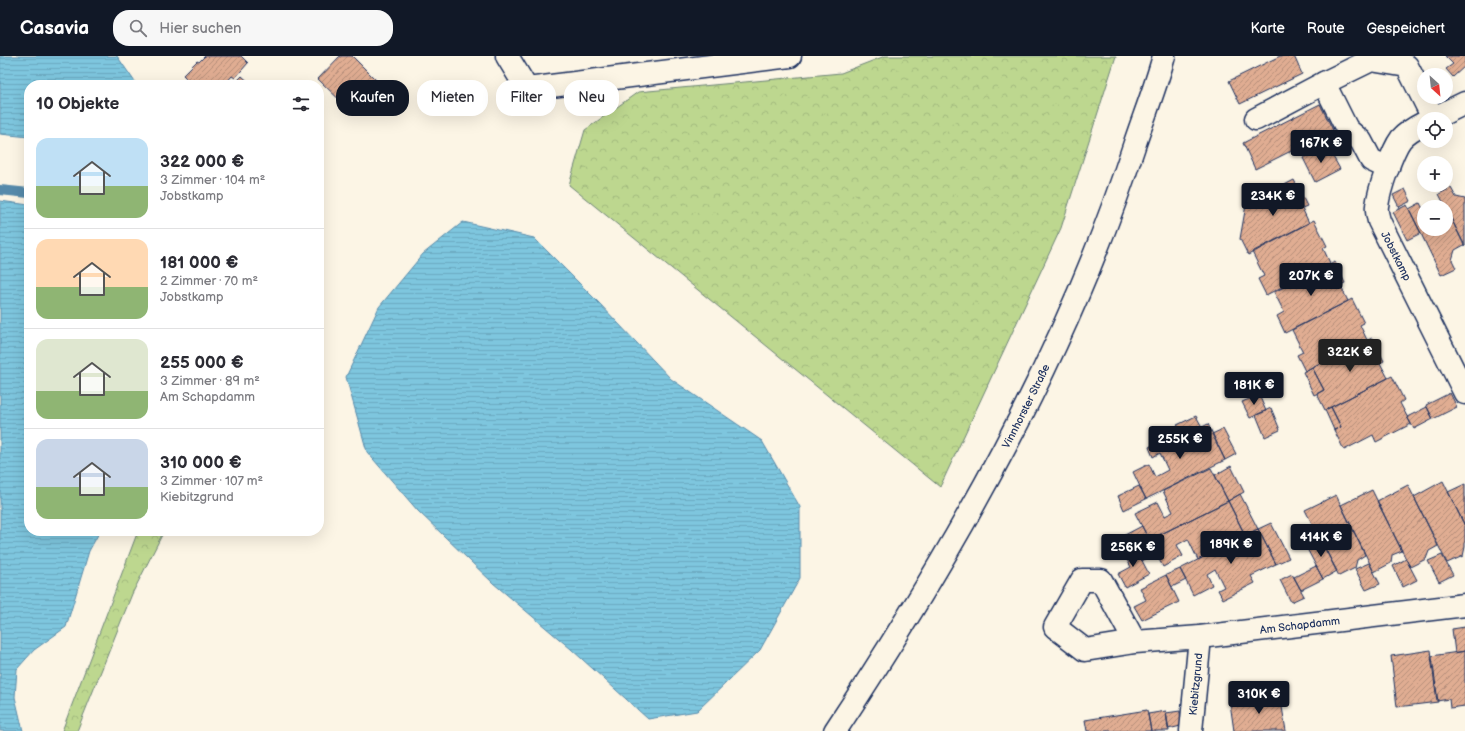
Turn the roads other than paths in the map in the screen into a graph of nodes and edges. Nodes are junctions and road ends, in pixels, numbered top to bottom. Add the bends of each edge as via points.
1 (507, 56) edge
2 (790, 56) edge
3 (1164, 56) edge
4 (1324, 84) junction
5 (1465, 103) edge
6 (1427, 112) edge
7 (1446, 112) edge
8 (1256, 118) dead end
9 (1417, 126) edge
10 (1388, 168) junction
11 (1465, 393) edge
12 (1465, 605) edge
13 (1200, 637) junction
14 (1135, 642) dead end
15 (835, 731) edge
16 (1191, 731) edge

1 - 2 street via 527,88
3 - 15 street, Vinnhorster Straße via 1117,196 1087,274 1035,388 968,517
4 - 6 street via 1371,60 1407,66
4 - 8 street
4 - 10 street via 1347,129 1361,141 1371,160
5 - 7 street, Jobstkamp
9 - 10 street, Jobstkamp via 1402,138
10 - 11 street, Jobstkamp via 1377,206 1379,221
12 - 13 street, Am Schapdamm
13 - 14 street, Am Schapdamm
13 - 16 street, Kiebitzgrund

